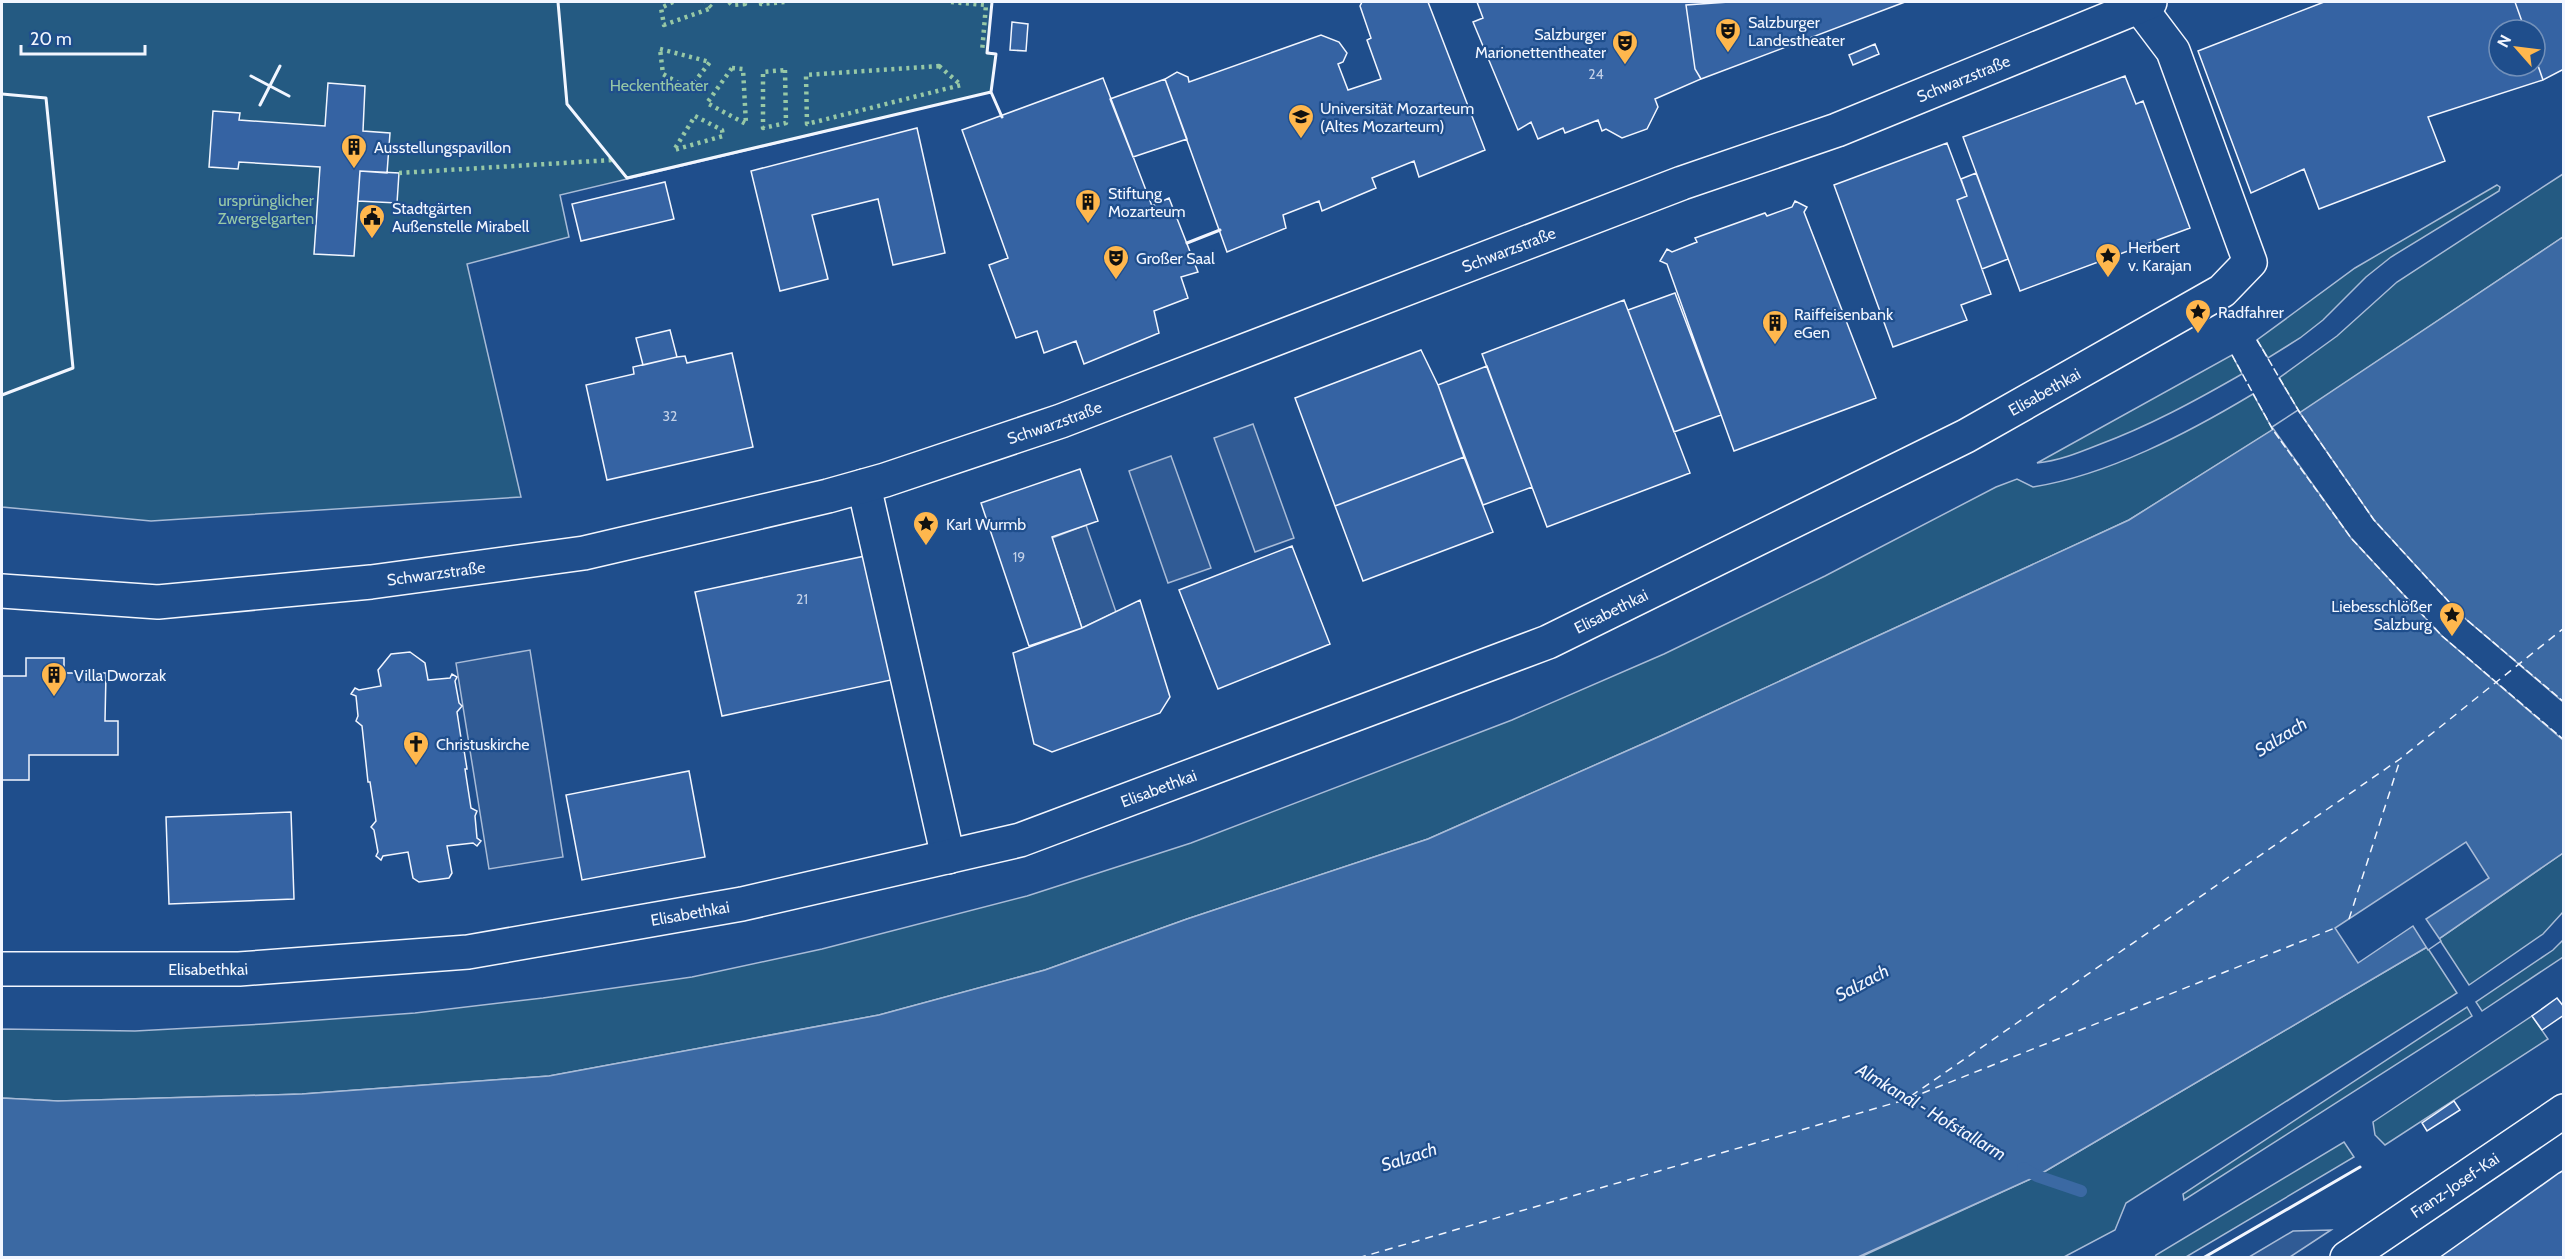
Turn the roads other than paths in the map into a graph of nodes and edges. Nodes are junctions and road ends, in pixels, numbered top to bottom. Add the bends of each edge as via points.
1 (2142, 3) edge
2 (864, 486) junction
3 (2, 591) edge
4 (948, 857) junction
5 (2, 969) edge
6 (2564, 1111) edge
7 (2347, 1257) edge

1 - 2 street, Schwarzstraße via 1838,130 1682,183 1061,421
1 - 4 street, Elisabethkai via 2172,51 2250,261 2222,291 1957,441 1548,642 1020,840
2 - 3 street, Schwarzstraße via 584,553 371,582 158,603
2 - 4 street
4 - 5 street, Elisabethkai via 741,904 468,952 239,969
6 - 7 street, Franz-Josef-Kai

